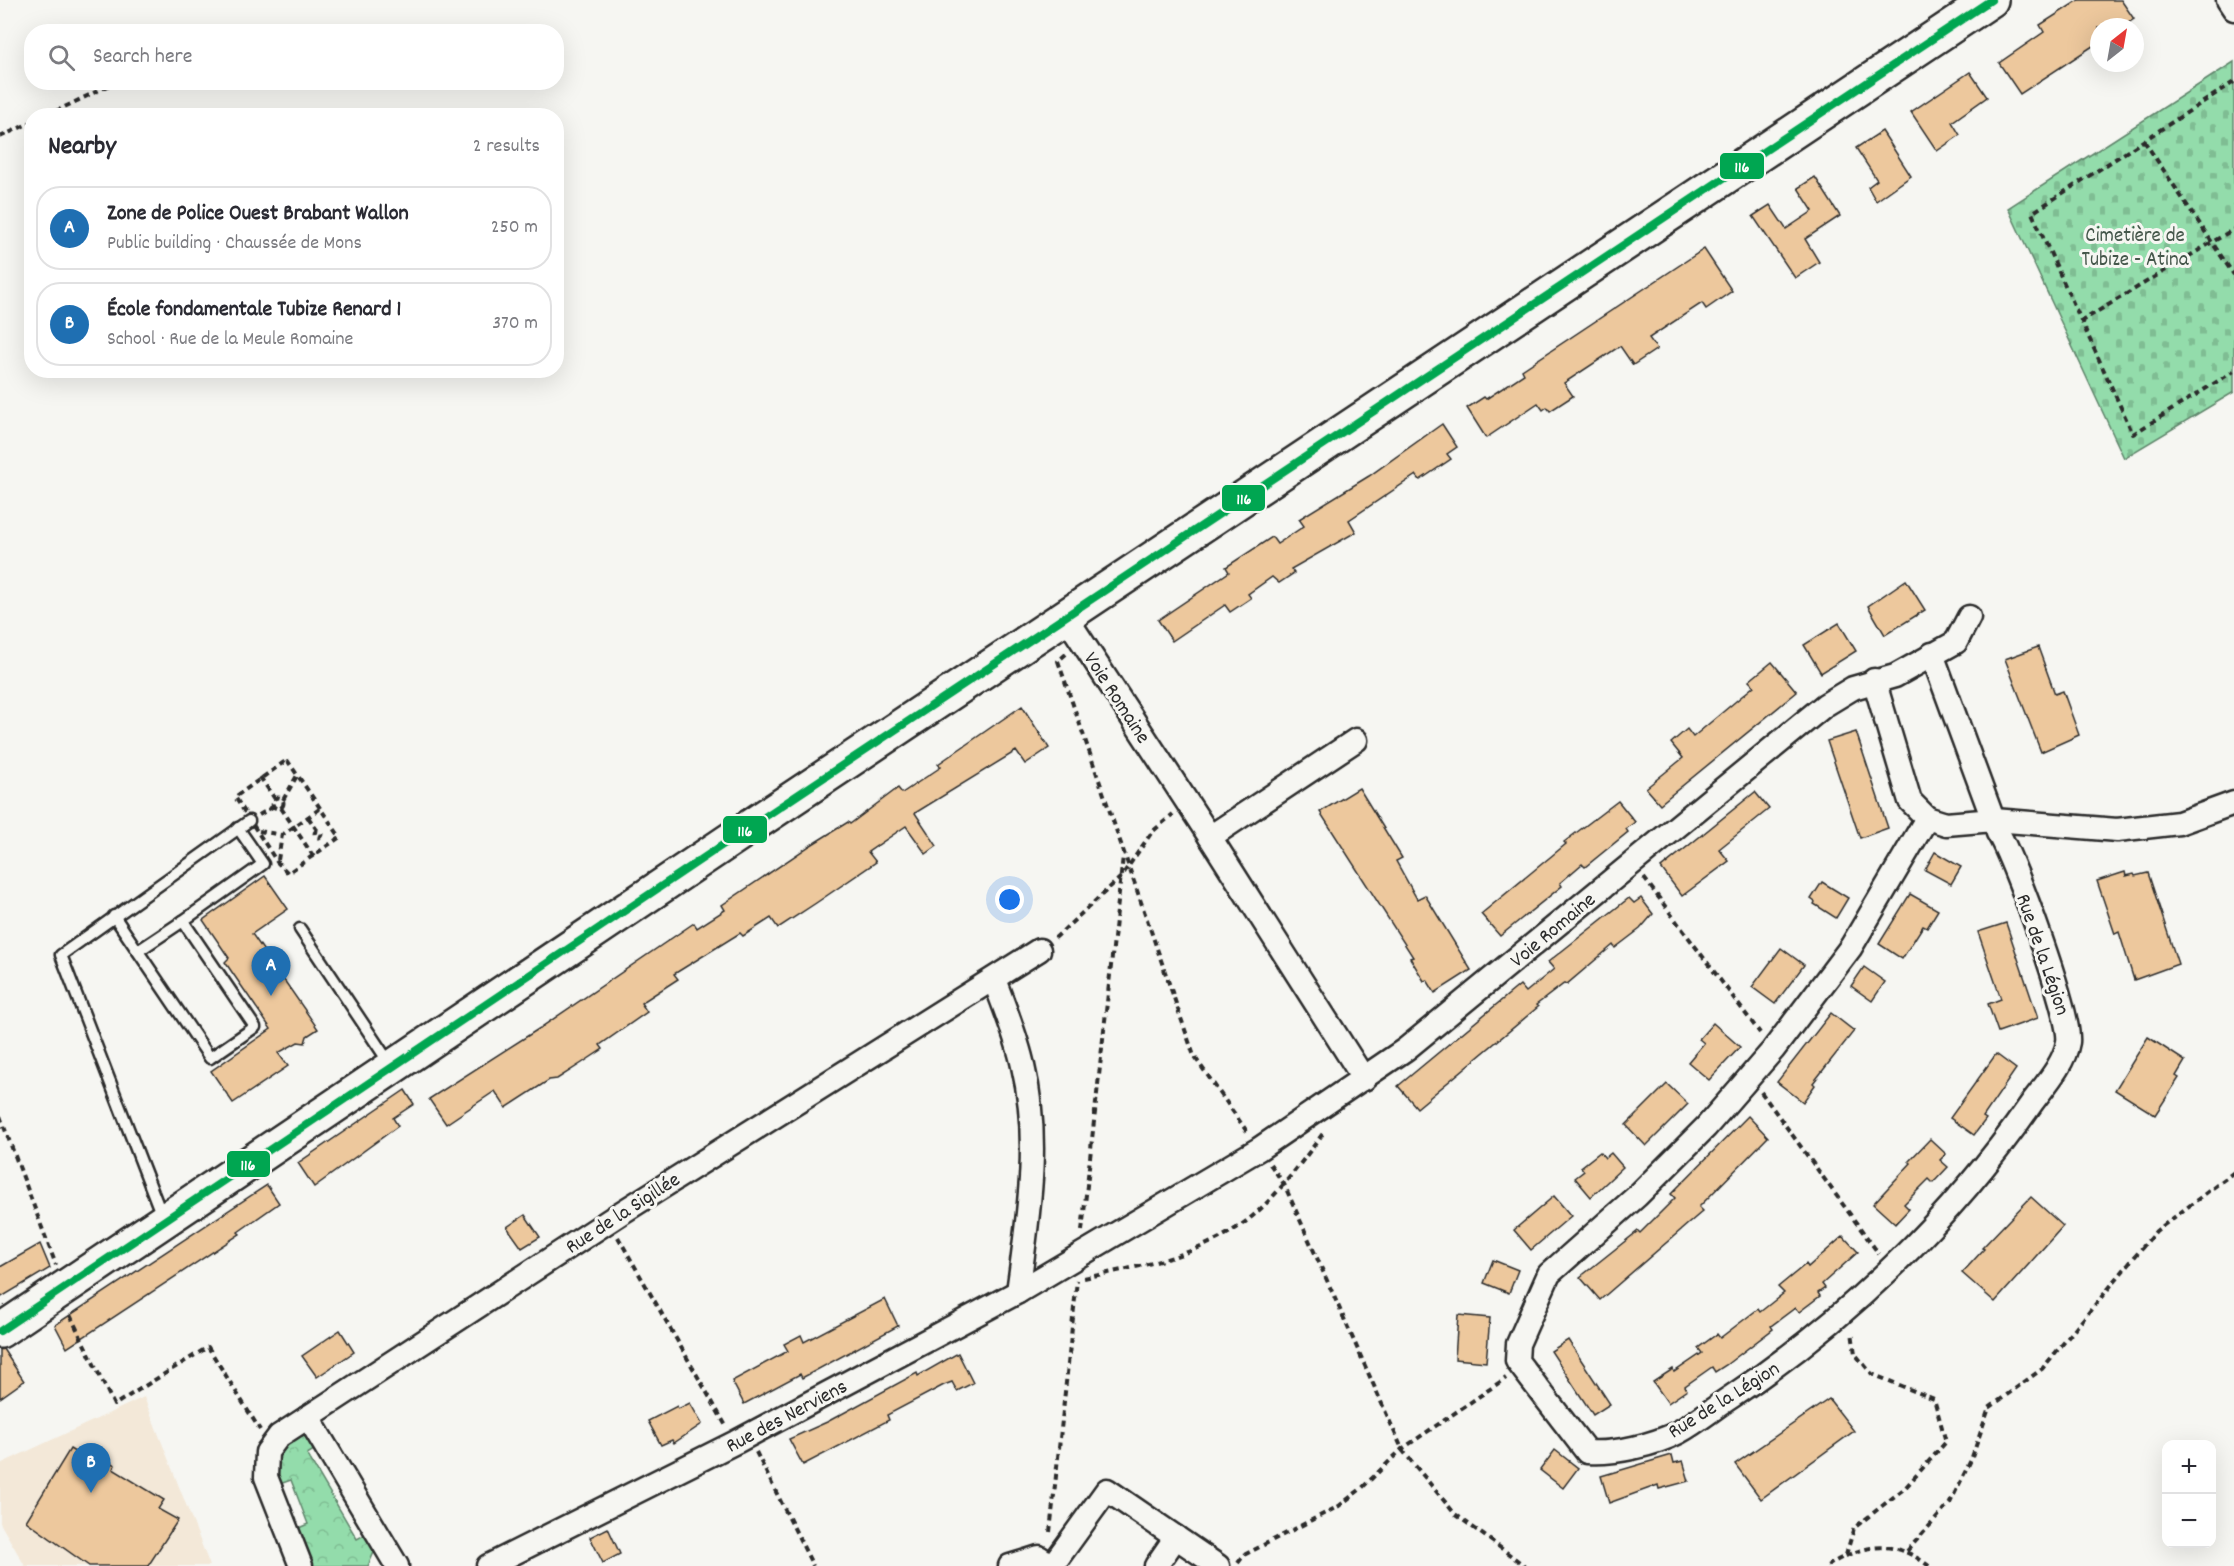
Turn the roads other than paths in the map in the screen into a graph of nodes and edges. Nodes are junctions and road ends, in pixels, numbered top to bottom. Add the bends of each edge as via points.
1 (1991, 0) edge
2 (2228, 0) edge
3 (2234, 9) edge
4 (1969, 617) dead end
5 (1073, 629) junction
6 (1932, 654) junction
7 (1874, 680) junction
8 (1356, 740) dead end
9 (2234, 803) edge
10 (1927, 818) junction
11 (1994, 820) junction
12 (252, 826) road end
13 (238, 828) junction
14 (1210, 837) junction
15 (114, 916) junction
16 (183, 921) junction
17 (300, 929) dead end
18 (1039, 950) road end
19 (138, 951) junction
20 (994, 979) junction
21 (392, 1067) junction
22 (1364, 1079) junction
23 (165, 1222) junction
24 (1018, 1292) junction
25 (0, 1331) edge
26 (308, 1417) junction
27 (1176, 1537) junction
28 (1050, 1565) edge
29 (301, 1566) edge
30 (397, 1566) edge
31 (488, 1566) edge
32 (1010, 1566) edge
33 (1156, 1566) edge
34 (1218, 1566) edge

1 - 5 main road
2 - 3 street
4 - 6 street, Voie Romaine via 1956,642
5 - 14 street, Voie Romaine
5 - 21 main road
6 - 7 street, Voie Romaine via 1895,676
6 - 11 street, Rue de la Légion
7 - 10 street via 1910,801
7 - 22 street, Voie Romaine via 1825,705 1406,1049
8 - 14 street
9 - 11 street via 2179,823 2138,829 2086,830
10 - 11 street via 1946,824
10 - 11 street, Rue de la Légion via 1851,946 1773,1050 1707,1127 1549,1274 1518,1344 1517,1361 1587,1452 1612,1454 1678,1432 1777,1366 1853,1303 1950,1205 2020,1121 2057,1068 2068,1044 2068,1028
12 - 13 lane
13 - 15 lane
13 - 16 lane via 263,864
14 - 22 street, Voie Romaine
15 - 19 lane
15 - 23 lane via 61,955
16 - 19 lane
16 - 19 lane via 255,1027 210,1058
17 - 21 lane
18 - 20 street, Rue de la Sigillée
20 - 24 street via 1023,1066 1031,1121 1032,1188
20 - 26 street, Rue de la Sigillée via 609,1221
21 - 23 main road
22 - 24 street, Rue des Nerviens via 1078,1268
23 - 25 main road
24 - 31 street, Rue des Nerviens via 741,1439
26 - 29 street, Rue de la Sigillée via 268,1453 266,1477
26 - 30 street
27 - 28 street via 1107,1490
27 - 33 street
27 - 34 street
28 - 32 street via 1039,1557

